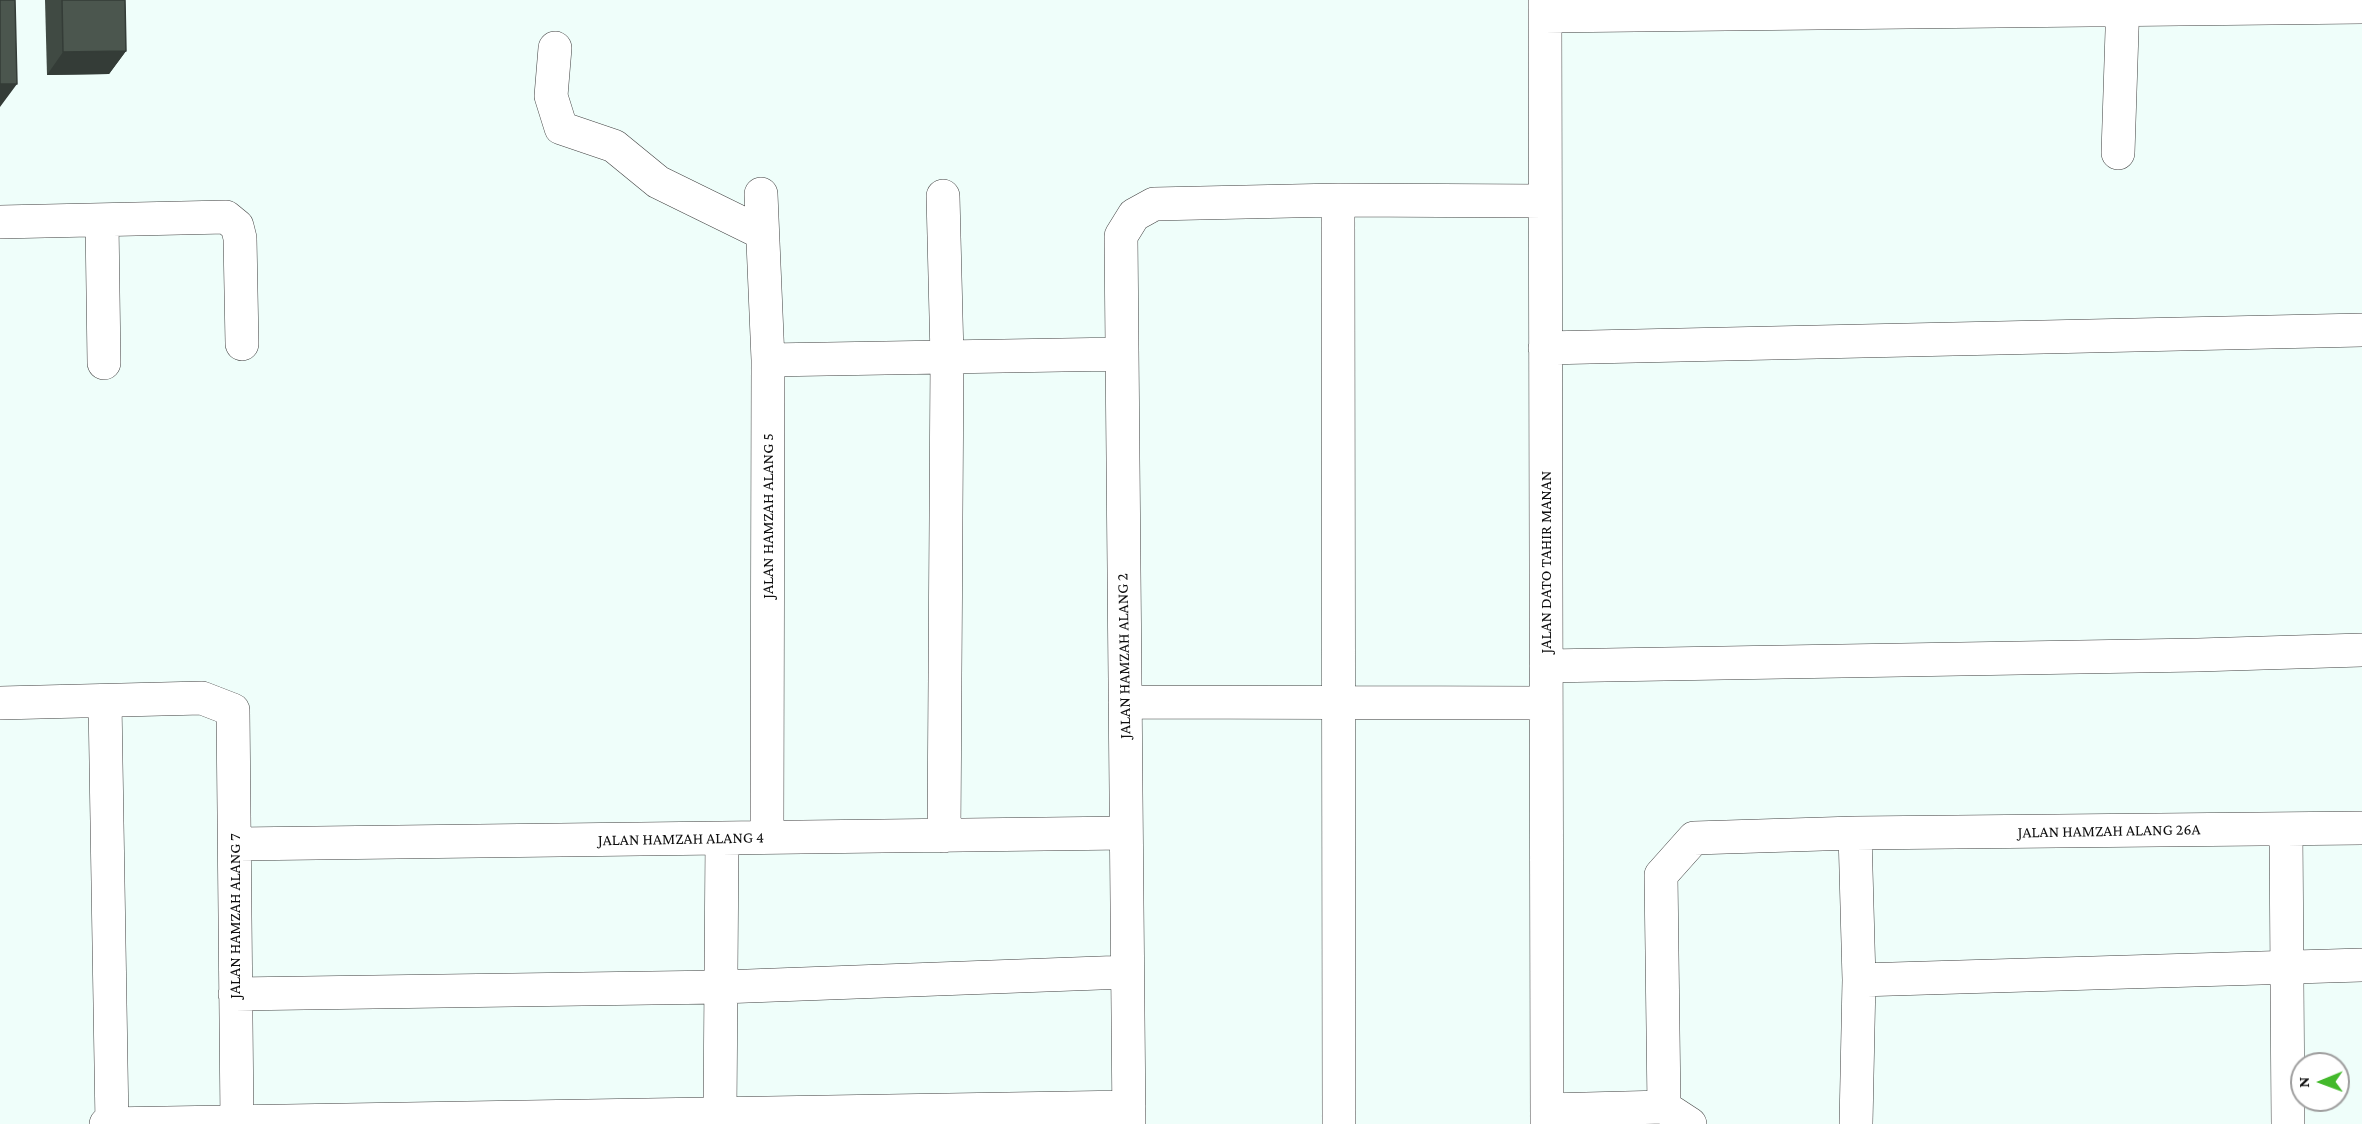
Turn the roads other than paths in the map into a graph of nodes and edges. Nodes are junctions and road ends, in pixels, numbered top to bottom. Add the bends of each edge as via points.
1 (2123, 5) edge
2 (2362, 7) edge
3 (1545, 8) edge
4 (555, 48) dead end
5 (2118, 153) dead end
6 (761, 194) dead end
7 (943, 196) dead end
8 (1338, 200) junction
9 (1545, 201) junction
10 (102, 221) junction
11 (0, 222) edge
12 (762, 233) junction
13 (2362, 330) edge
14 (242, 344) dead end
15 (1545, 348) junction
16 (1121, 354) junction
17 (947, 357) junction
18 (768, 360) junction
19 (104, 363) dead end
20 (2362, 650) edge
21 (1546, 666) junction
22 (105, 701) junction
23 (1125, 702) junction
24 (0, 703) edge
25 (1340, 703) junction
26 (1546, 703) junction
27 (2362, 828) edge
28 (2286, 829) junction
29 (1126, 833) junction
30 (1855, 833) junction
31 (944, 836) junction
32 (767, 837) junction
33 (722, 838) junction
34 (236, 844) junction
35 (2362, 965) edge
36 (2288, 967) junction
37 (1128, 972) junction
38 (1858, 980) junction
39 (721, 987) junction
40 (235, 994) junction
41 (720, 1114) junction
42 (1129, 1115) edge
43 (1677, 1116) edge
44 (1547, 1117) edge
45 (859, 1118) edge
46 (237, 1122) junction
47 (106, 1124) edge
48 (112, 1124) edge
49 (1339, 1124) edge
50 (1856, 1124) edge
51 (2288, 1124) edge

1 - 2 street
1 - 3 street
1 - 5 street
3 - 9 street, JALAN DATO TAHIR MANAN
4 - 12 street via 551,96 561,128 614,146 658,182
6 - 12 street, JALAN HAMZAH ALANG 5
7 - 17 street
8 - 9 street
8 - 16 street, JALAN HAMZAH ALANG 2 via 1154,204 1134,215 1120,236
8 - 25 street
9 - 15 street, JALAN DATO TAHIR MANAN
10 - 11 street
10 - 14 street via 226,217 237,226
10 - 19 street
12 - 18 street, JALAN HAMZAH ALANG 5
13 - 15 street
15 - 21 street, JALAN DATO TAHIR MANAN
16 - 17 street
16 - 23 street, JALAN HAMZAH ALANG 2
17 - 18 street
17 - 31 street
18 - 32 street, JALAN HAMZAH ALANG 5
20 - 21 street
21 - 26 street, JALAN DATO TAHIR MANAN
22 - 24 street
22 - 34 street, JALAN HAMZAH ALANG 7 via 202,698 233,710
22 - 48 street
23 - 25 street
23 - 29 street, JALAN HAMZAH ALANG 2
25 - 26 street
25 - 49 street
26 - 44 street, JALAN DATO TAHIR MANAN
27 - 28 street, JALAN HAMZAH ALANG 26A
28 - 30 street, JALAN HAMZAH ALANG 26A
28 - 36 street
29 - 31 street, JALAN HAMZAH ALANG 4
29 - 37 street, JALAN HAMZAH ALANG 2
30 - 38 street
30 - 43 street, JALAN HAMZAH ALANG 26A via 1694,838 1661,875
31 - 32 street, JALAN HAMZAH ALANG 4
32 - 33 street, JALAN HAMZAH ALANG 4
33 - 34 street, JALAN HAMZAH ALANG 4
33 - 39 street
34 - 40 street, JALAN HAMZAH ALANG 7
35 - 36 street
36 - 38 street
36 - 51 street
37 - 39 street
37 - 42 street, JALAN HAMZAH ALANG 2
38 - 50 street
39 - 40 street
39 - 41 street
40 - 46 street, JALAN HAMZAH ALANG 7
41 - 45 street
41 - 46 street
42 - 45 street
43 - 44 street
46 - 48 street
47 - 48 street

